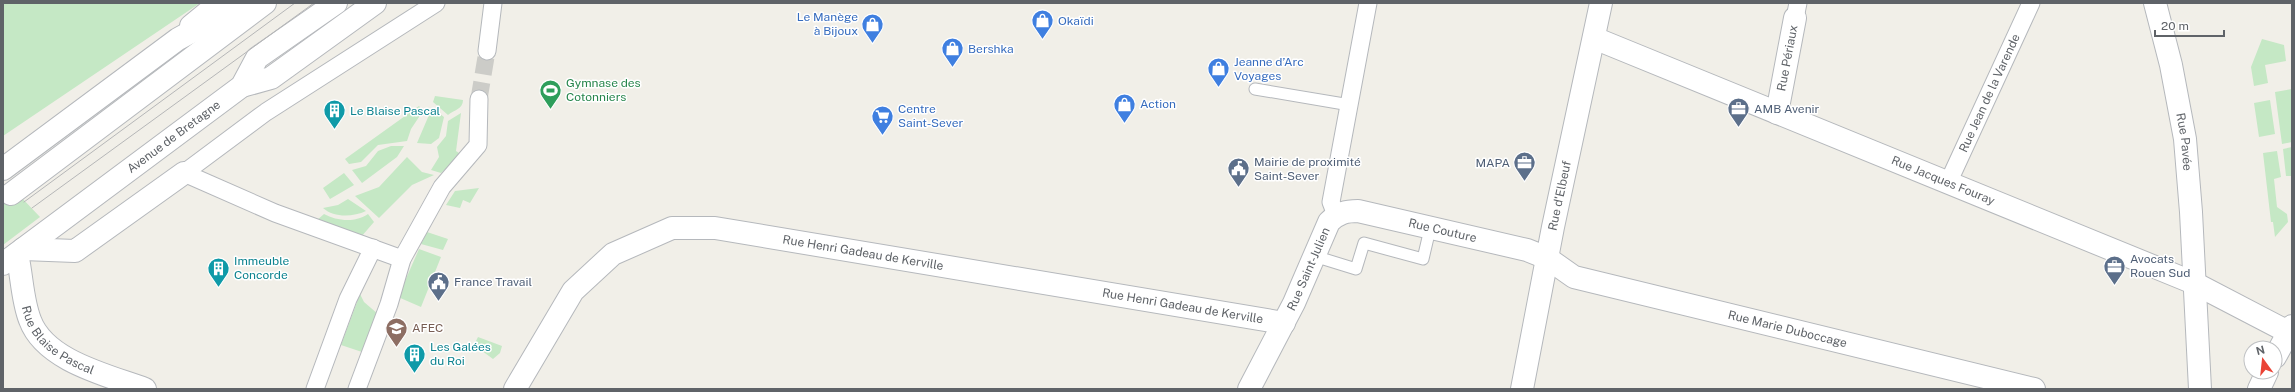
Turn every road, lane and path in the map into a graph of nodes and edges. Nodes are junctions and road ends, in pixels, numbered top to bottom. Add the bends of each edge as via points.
1 (219, 3) edge
2 (244, 3) edge
3 (265, 3) edge
4 (336, 3) edge
5 (375, 3) edge
6 (436, 3) edge
7 (493, 3) edge
8 (1368, 3) edge
9 (1601, 3) edge
10 (2031, 3) edge
11 (2155, 3) edge
12 (1797, 11) edge
13 (1594, 38) junction
14 (178, 39) junction
15 (487, 51) tunnel mouth
16 (242, 86) junction
17 (1255, 89) dead end
18 (479, 99) tunnel mouth
19 (1350, 105) junction
20 (1777, 113) junction
21 (3, 169) edge
22 (184, 173) junction
23 (1948, 183) junction
24 (11, 194) dead end
25 (1336, 215) junction
26 (57, 223) junction
27 (1430, 229) junction
28 (373, 248) junction
29 (75, 251) junction
30 (15, 256) edge
31 (1314, 256) junction
32 (1547, 258) junction
33 (402, 259) junction
34 (2194, 283) junction
35 (1284, 323) junction
36 (2291, 330) edge
37 (2283, 344) edge
38 (144, 389) edge
39 (314, 389) edge
40 (357, 389) edge
41 (515, 389) edge
42 (1249, 389) edge
43 (1522, 389) edge
44 (2034, 389) edge
45 (2200, 389) edge

1 - 14 street
2 - 14 street
3 - 24 street
4 - 16 street, Avenue de Bretagne via 257,58
5 - 16 street via 271,78
6 - 22 street via 266,112
7 - 15 street
8 - 19 street, Rue Saint-Julien
9 - 13 street, Rue d'Elbeuf
10 - 23 street, Rue Jean de la Varende
11 - 34 street, Rue Pavée via 2171,65 2185,139
12 - 20 street, Rue Périaux
13 - 20 street, Rue Jacques Fouray
13 - 32 street, Rue d'Elbeuf
14 - 21 street
16 - 26 street, Avenue de Bretagne
17 - 19 lane
18 - 33 street via 478,145 442,187
19 - 25 street, Rue Saint-Julien via 1331,202
20 - 23 street, Rue Jacques Fouray
22 - 28 street via 275,213
22 - 29 street
23 - 34 street, Rue Jacques Fouray
25 - 27 street, Rue Couture via 1346,211 1358,211
25 - 31 street, Rue Saint-Julien via 1329,222
26 - 29 street
26 - 30 street, Avenue de Bretagne
27 - 31 lane via 1423,259 1364,243 1356,269
27 - 32 street, Rue Couture via 1520,248
28 - 33 street
28 - 39 street via 348,299
29 - 30 street
30 - 38 street, Rue Blaise Pascal via 29,317 35,332 43,342 62,357
31 - 35 street, Rue Saint-Julien
32 - 43 street, Rue d'Elbeuf
32 - 44 street, Rue Marie Duboccage via 1574,277
33 - 40 street via 389,304
34 - 36 street, Rue Jacques Fouray
34 - 45 street, Rue Pavée
35 - 41 street, Rue Henri Gadeau de Kerville via 715,228 672,228 613,254 573,290
35 - 42 street, Rue Saint-Julien
36 - 37 street

